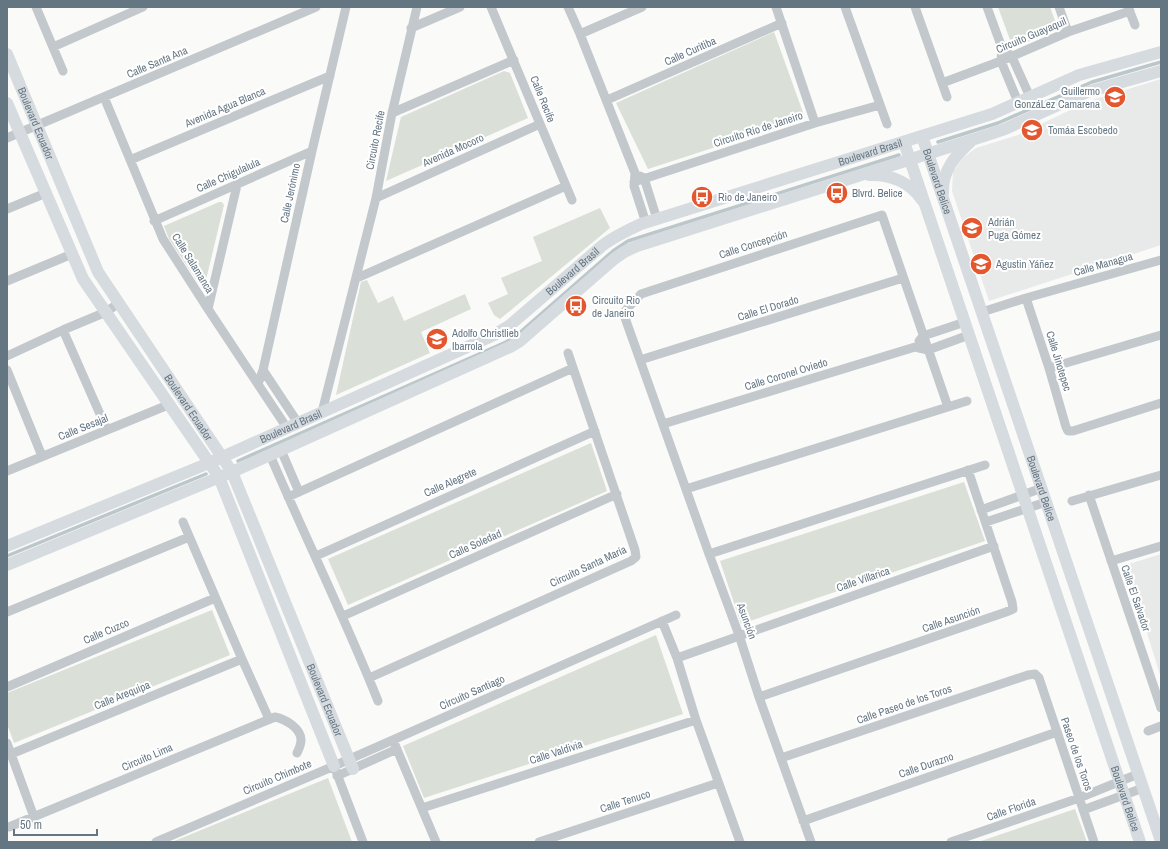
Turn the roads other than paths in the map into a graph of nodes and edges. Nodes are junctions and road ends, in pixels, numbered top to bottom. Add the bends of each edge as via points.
1 (36, 7) edge
2 (143, 7) edge
3 (316, 7) edge
4 (346, 7) edge
5 (416, 7) edge
6 (460, 7) edge
7 (491, 7) edge
8 (568, 7) edge
9 (642, 7) edge
10 (776, 7) edge
11 (845, 7) edge
12 (915, 7) edge
13 (987, 7) edge
14 (1059, 7) edge
15 (1129, 9) edge
16 (782, 23) junction
17 (1135, 25) dead end
18 (412, 28) junction
19 (1068, 32) junction
20 (580, 34) junction
21 (53, 47) junction
22 (1002, 48) junction
23 (1161, 52) edge
24 (7, 54) edge
25 (1012, 56) junction
26 (514, 60) junction
27 (1001, 61) junction
28 (63, 71) dead end
29 (1161, 71) edge
30 (330, 76) junction
31 (942, 83) junction
32 (947, 97) dead end
33 (1030, 97) junction
34 (104, 98) junction
35 (607, 100) junction
36 (7, 102) edge
37 (1018, 102) junction
38 (880, 105) junction
39 (392, 113) junction
40 (815, 123) junction
41 (540, 124) junction
42 (887, 124) dead end
43 (37, 125) junction
44 (20, 132) junction
45 (922, 136) junction
46 (7, 138) edge
47 (974, 140) junction
48 (904, 142) junction
49 (312, 151) junction
50 (928, 154) junction
51 (130, 160) junction
52 (910, 160) junction
53 (635, 173) junction
54 (857, 176) junction
55 (644, 178) junction
56 (634, 182) junction
57 (237, 184) junction
58 (566, 186) junction
59 (46, 193) junction
60 (376, 198) junction
61 (572, 200) dead end
62 (944, 200) junction
63 (927, 208) junction
64 (7, 209) edge
65 (154, 221) junction
66 (651, 221) junction
67 (72, 254) junction
68 (1161, 260) edge
69 (357, 278) junction
70 (903, 278) junction
71 (7, 281) edge
72 (1026, 298) junction
73 (119, 303) junction
74 (208, 309) junction
75 (106, 312) junction
76 (982, 312) junction
77 (965, 322) junction
78 (63, 330) junction
79 (1161, 334) edge
80 (969, 335) junction
81 (923, 336) junction
82 (915, 347) junction
83 (928, 350) junction
84 (568, 353) dead end
85 (7, 356) edge
86 (640, 360) junction
87 (573, 368) junction
88 (1049, 368) junction
89 (7, 370) edge
90 (263, 370) junction
91 (258, 384) junction
92 (967, 400) dead end
93 (1161, 403) edge
94 (168, 405) junction
95 (948, 407) junction
96 (322, 412) junction
97 (663, 424) junction
98 (293, 425) junction
99 (107, 430) junction
100 (595, 431) junction
101 (281, 450) junction
102 (270, 455) junction
103 (42, 456) junction
104 (222, 457) junction
105 (209, 463) junction
106 (985, 465) dead end
107 (968, 470) junction
108 (7, 471) edge
109 (232, 472) junction
110 (1161, 475) edge
111 (219, 477) junction
112 (1042, 488) junction
113 (686, 489) junction
114 (299, 492) junction
115 (617, 494) junction
116 (1023, 495) junction
117 (1089, 496) junction
118 (288, 497) junction
119 (1072, 501) dead end
120 (1046, 502) junction
121 (1028, 508) junction
122 (981, 510) junction
123 (183, 522) dead end
124 (986, 522) junction
125 (189, 537) junction
126 (7, 546) edge
127 (994, 546) junction
128 (1161, 546) edge
129 (709, 554) junction
130 (316, 556) junction
131 (1111, 561) junction
132 (7, 565) edge
133 (215, 598) junction
134 (7, 612) edge
135 (676, 615) dead end
136 (343, 616) junction
137 (662, 621) junction
138 (739, 635) junction
139 (677, 658) junction
140 (242, 659) junction
141 (1035, 674) joint
142 (369, 678) junction
143 (7, 686) edge
144 (760, 697) junction
145 (378, 701) dead end
146 (1161, 708) edge
147 (269, 719) junction
148 (696, 720) junction
149 (1161, 726) edge
150 (1148, 731) dead end
151 (1057, 732) junction
152 (393, 740) junction
153 (7, 743) edge
154 (397, 749) junction
155 (297, 753) dead end
156 (11, 754) junction
157 (781, 758) junction
158 (351, 764) junction
159 (336, 771) junction
160 (1138, 774) junction
161 (1120, 781) junction
162 (718, 783) junction
163 (1143, 788) junction
164 (1124, 794) junction
165 (1079, 798) junction
166 (422, 808) junction
167 (1083, 810) junction
168 (34, 818) junction
169 (803, 821) junction
170 (9, 827) dead end
171 (1161, 841) edge
172 (156, 842) edge
173 (363, 842) edge
174 (436, 842) edge
175 (539, 842) edge
176 (740, 842) edge
177 (811, 842) edge
178 (951, 842) edge
179 (1094, 842) edge
180 (1140, 842) edge

1 - 21 street
2 - 21 street
3 - 34 street, Calle Santa Ana
4 - 30 street, Calle Jerónimo
5 - 18 street, Circuito Recife
6 - 18 street
7 - 26 street, Calle Recife
8 - 20 street
9 - 20 street
10 - 16 street
11 - 38 street
12 - 31 street
13 - 22 street
14 - 19 street
15 - 17 street
15 - 19 street, Circuito Guayaquil
16 - 35 street, Calle Curitiba
16 - 40 street
18 - 39 street, Circuito Recife
19 - 25 street, Circuito Guayaquil
20 - 35 street
21 - 28 street
22 - 25 street
22 - 27 street
23 - 33 street, Boulevard Brasil via 1079,75
24 - 43 street, Boulevard Ecuador
25 - 27 street, Circuito Guayaquil
25 - 33 street
26 - 39 street
26 - 41 street, Calle Recife
27 - 31 street, Circuito Guayaquil
27 - 37 street
29 - 47 street, Boulevard Brasil via 1087,92
30 - 49 street, Calle Jerónimo
30 - 51 street, Avenida Agua Blanca
31 - 32 street
33 - 37 street, Boulevard Brasil
34 - 43 street, Calle Santa Ana
34 - 51 street, Calle Salamanca
35 - 53 street
36 - 44 street, Boulevard Ecuador
37 - 45 street, Boulevard Brasil via 992,114
38 - 40 street, Circuito Río de Janeiro
38 - 42 street
39 - 60 street, Circuito Recife
40 - 55 street, Circuito Río de Janeiro
41 - 58 street, Calle Recife
41 - 60 street, Avenida Mocoro
43 - 44 street, Calle Santa Ana
43 - 73 street, Boulevard Ecuador via 98,272
44 - 46 street, Calle Santa Ana
44 - 59 street, Boulevard Ecuador
45 - 48 street, Boulevard Brasil
45 - 50 street, Boulevard Belice
47 - 50 street, Boulevard Brasil
47 - 62 street via 956,156 945,175
48 - 52 street, Boulevard Belice
48 - 66 street, Boulevard Brasil
49 - 57 street, Calle Chigulalula
49 - 90 street, Calle Jerónimo
50 - 52 street, Boulevard Brasil
50 - 62 street, Boulevard Belice
51 - 65 street, Calle Salamanca
52 - 54 street, Boulevard Brasil
52 - 63 street, Boulevard Belice
53 - 55 street
53 - 56 street
54 - 63 street via 874,175 901,181 920,197
54 - 101 street, Boulevard Brasil via 624,252 510,347
55 - 56 street, Circuito Río de Janeiro
55 - 66 street
56 - 66 street
57 - 65 street, Calle Chigulalula
57 - 74 street
58 - 61 street, Calle Recife
58 - 69 street
59 - 64 street
59 - 67 street, Boulevard Ecuador
60 - 69 street, Circuito Recife
62 - 76 street, Boulevard Belice
63 - 77 street, Boulevard Belice
65 - 74 street, Calle Salamanca
66 - 96 street, Boulevard Brasil via 615,236 503,330
67 - 71 street
67 - 75 street, Boulevard Ecuador via 83,279
68 - 72 street, Calle Managua
69 - 96 street, Circuito Recife
70 - 81 street, Calle Concepción
70 - 86 street, Calle El Dorado
70 - 86 street, Calle Concepción via 882,215 641,294 624,315
72 - 76 street, Calle Managua
72 - 88 street, Calle Jinotepec
73 - 75 street
73 - 104 street, Boulevard Ecuador
74 - 91 street, Calle Salamanca
75 - 78 street
75 - 94 street, Boulevard Ecuador
76 - 112 street, Boulevard Belice
77 - 80 street, Boulevard Belice
77 - 81 street
78 - 85 street
78 - 99 street
79 - 88 street
80 - 83 street
80 - 116 street, Boulevard Belice
81 - 82 street
81 - 83 street, Calle Concepción
82 - 83 street, Calle Coronel Oviedo
82 - 97 street, Calle Coronel Oviedo
83 - 95 street, Calle Concepción
84 - 87 street, Circuito Santa María
86 - 97 street, Calle Concepción
87 - 100 street, Circuito Santa María
87 - 114 street
88 - 93 street, Calle Jinotepec via 1068,431
89 - 103 street
90 - 91 street, Calle Jerónimo
90 - 98 street
91 - 98 street, Calle Salamanca
92 - 95 street
94 - 99 street, Calle Sesajal
94 - 105 street, Boulevard Ecuador
95 - 113 street
96 - 98 street, Boulevard Brasil
97 - 113 street, Calle Concepción
98 - 104 street, Boulevard Brasil
99 - 103 street, Calle Sesajal
100 - 115 street, Circuito Santa María
100 - 130 street, Calle Alegrete
101 - 102 street, Boulevard Brasil
101 - 114 street
102 - 109 street, Boulevard Brasil
102 - 118 street
103 - 108 street, Calle Sesajal
104 - 105 street, Boulevard Brasil
104 - 109 street, Boulevard Ecuador
105 - 111 street, Boulevard Ecuador
105 - 126 street, Boulevard Brasil
106 - 107 street
107 - 122 street, Calle Asunción
107 - 129 street
109 - 111 street, Boulevard Brasil
109 - 158 street, Boulevard Ecuador
110 - 117 street
111 - 132 street, Boulevard Brasil
111 - 159 street, Boulevard Ecuador
112 - 116 street
112 - 120 street, Boulevard Belice
113 - 129 street, Calle Concepción
114 - 118 street
115 - 136 street, Calle Soledad
115 - 142 street, Circuito Santa María via 636,550 636,557 631,561
116 - 121 street, Boulevard Belice
116 - 122 street
117 - 119 street
117 - 131 street, Calle El Salvador
118 - 130 street
120 - 121 street
120 - 160 street, Boulevard Belice
121 - 124 street
121 - 161 street, Boulevard Belice
122 - 124 street, Calle Asunción
123 - 125 street
124 - 127 street, Calle Asunción
125 - 133 street
125 - 134 street
127 - 138 street, Calle Villarica
127 - 144 street, Calle Asunción via 1012,609
128 - 131 street
129 - 138 street, Asunción
130 - 136 street
131 - 146 street, Calle El Salvador
133 - 140 street
133 - 143 street, Calle Cuzco
135 - 137 street, Circuito Santiago
136 - 142 street
137 - 139 street
137 - 152 street, Circuito Santiago
138 - 139 street, Calle Villarica
138 - 144 street, Asunción
139 - 148 street
140 - 147 street
140 - 156 street, Calle Arequipa
141 - 151 street, Paseo de los Toros
141 - 157 street, Calle Paseo de los Toros
142 - 145 street
144 - 157 street
147 - 155 street, Circuito Lima via 284,718 298,731 301,739
147 - 168 street, Circuito Lima
148 - 162 street
148 - 166 street, Calle Valdivia
149 - 150 street
151 - 165 street, Paseo de los Toros
151 - 169 street, Calle Durazno
152 - 154 street
152 - 158 street, Circuito Santiago
153 - 156 street
154 - 158 street
154 - 166 street
156 - 168 street
157 - 169 street
158 - 159 street, Circuito Chimbote
159 - 172 street, Circuito Chimbote
159 - 173 street
160 - 161 street, Calle Florida
160 - 163 street, Boulevard Belice
161 - 164 street, Boulevard Belice
161 - 165 street, Calle Florida
162 - 175 street, Calle Tenuco
162 - 176 street
163 - 164 street
163 - 171 street, Boulevard Belice
164 - 167 street
164 - 180 street, Boulevard Belice
165 - 167 street, Paseo de los Toros
165 - 178 street, Calle Florida
166 - 174 street
167 - 179 street, Paseo de los Toros
168 - 170 street, Circuito Lima
169 - 177 street

